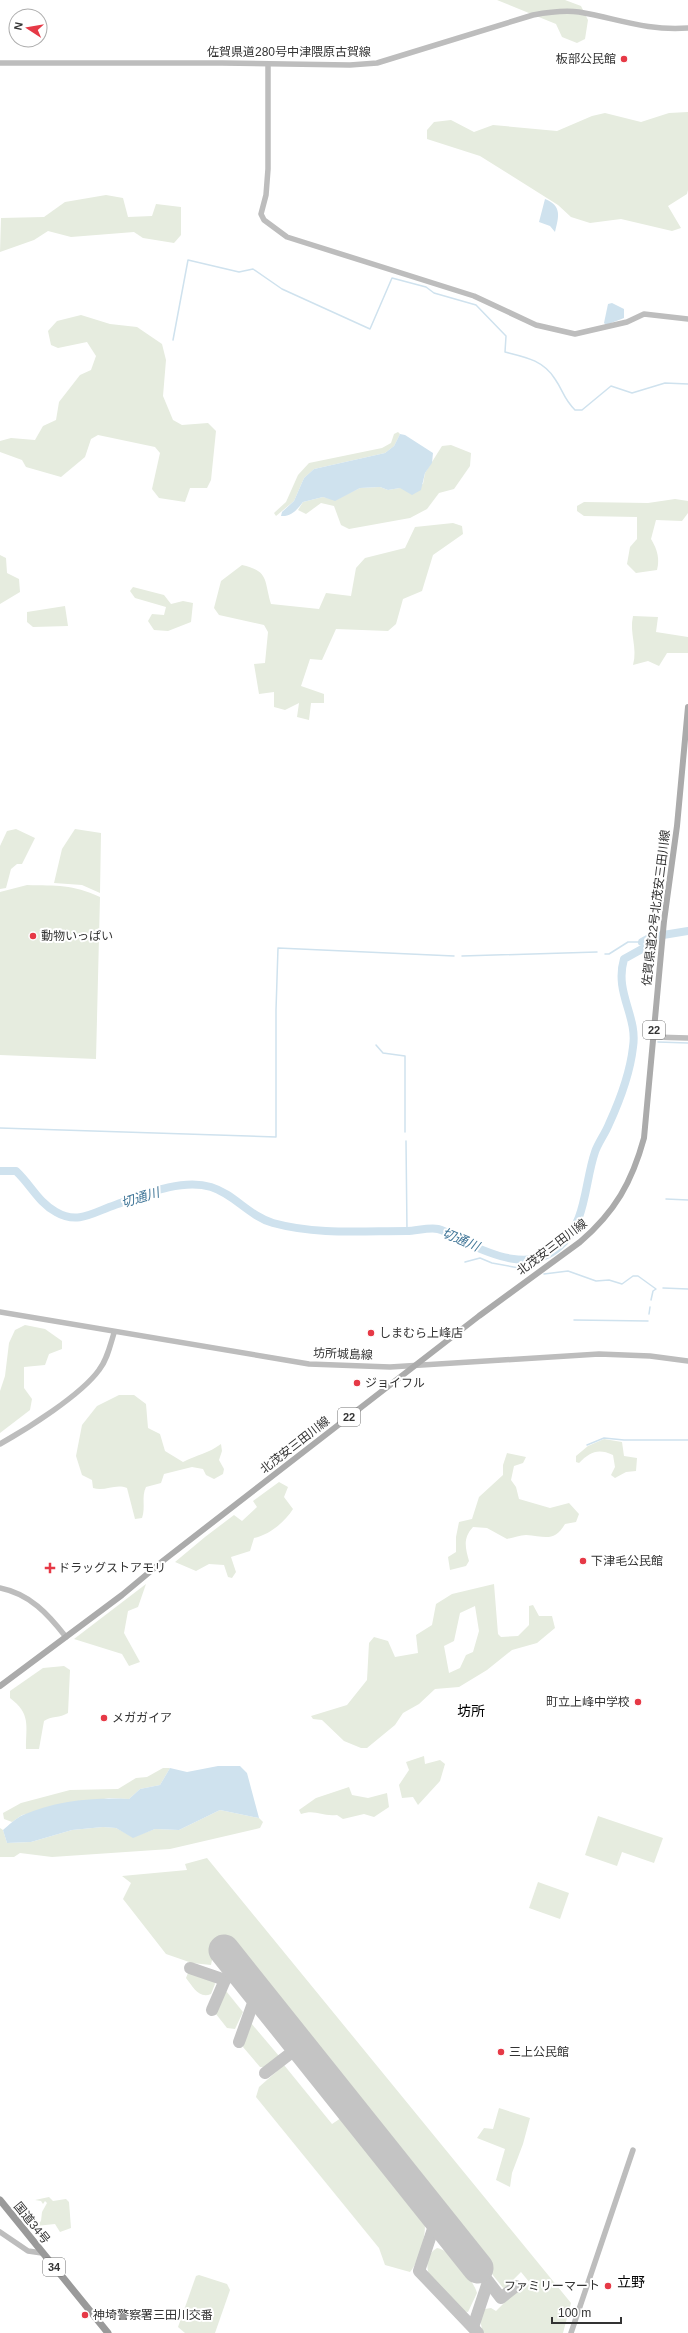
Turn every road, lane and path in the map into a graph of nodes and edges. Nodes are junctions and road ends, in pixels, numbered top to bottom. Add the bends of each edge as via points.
1 (688, 28) edge
2 (0, 63) edge
3 (268, 64) junction
4 (688, 319) edge
5 (688, 707) edge
6 (653, 1037) junction
7 (688, 1038) edge
8 (647, 1112) joint
9 (0, 1312) edge
10 (114, 1333) junction
11 (688, 1361) edge
12 (415, 1366) junction
13 (0, 1444) edge
14 (0, 1588) edge
15 (66, 1637) junction
16 (0, 1686) edge
17 (633, 2150) dead end
18 (0, 2200) edge
19 (0, 2232) edge
20 (42, 2253) junction
21 (108, 2333) edge
22 (571, 2333) edge

1 - 3 main road, 佐賀県道280号中津隈原古賀線 via 658,29 578,12 558,11 533,14 377,63
2 - 3 main road, 佐賀県道280号中津隈原古賀線
3 - 4 main road via 268,169 266,195 261,214 264,220 287,237 474,296 536,325 575,334 627,322 644,314
5 - 6 main road, 佐賀県道22号北茂安三田川線 / 22
6 - 7 main road
6 - 8 main road, 佐賀県道22号北茂安三田川線 / 22
8 - 12 main road, 北茂安三田川線 / 22 via 637,1166 624,1193 595,1229
9 - 10 main road, 坊所城島線
10 - 12 main road, 坊所城島線 via 309,1364
10 - 13 main road via 100,1369 89,1382
11 - 12 main road, 坊所城島線 via 650,1356 599,1354
12 - 15 main road, 北茂安三田川線 / 22
14 - 15 main road via 25,1596 39,1607
15 - 16 main road, 北茂安三田川線 / 22
17 - 22 main road
18 - 20 highway, 国道34号 / 34
19 - 20 main road via 28,2251
20 - 21 highway, 国道34号 / 34

